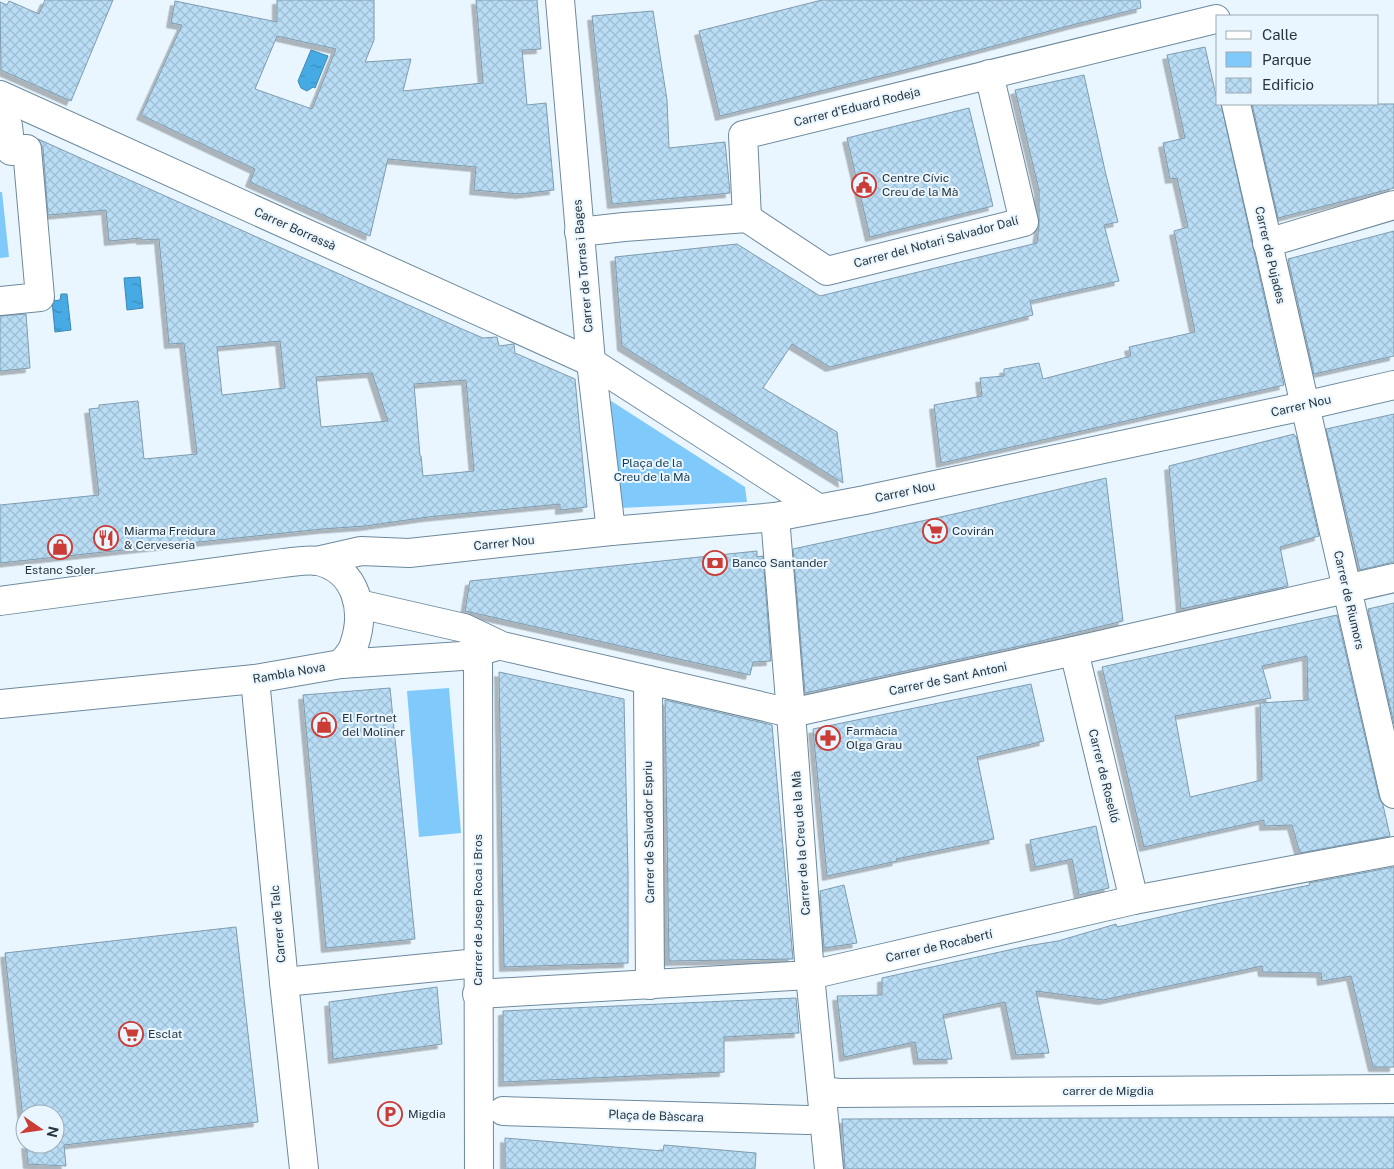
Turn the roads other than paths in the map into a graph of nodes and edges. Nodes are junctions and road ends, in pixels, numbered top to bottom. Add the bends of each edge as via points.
1 (560, 0) edge
2 (1215, 15) edge
3 (989, 74) junction
4 (0, 95) edge
5 (1236, 105) edge
6 (0, 123) edge
7 (1394, 205) edge
8 (747, 218) junction
9 (580, 232) junction
10 (1267, 243) junction
11 (0, 301) edge
12 (591, 362) junction
13 (1394, 385) edge
14 (1304, 406) junction
15 (818, 508) junction
16 (775, 517) junction
17 (611, 531) junction
18 (409, 553) junction
19 (316, 561) junction
20 (1394, 578) edge
21 (1346, 589) junction
22 (355, 594) junction
23 (0, 601) edge
24 (490, 648) junction
25 (1074, 651) junction
26 (341, 664) junction
27 (254, 679) junction
28 (648, 680) junction
29 (0, 704) edge
30 (791, 713) junction
31 (1394, 794) edge
32 (1394, 850) edge
33 (1134, 900) junction
34 (478, 963) junction
35 (810, 975) junction
36 (284, 982) junction
37 (650, 985) junction
38 (477, 994) junction
39 (1394, 1089) edge
40 (822, 1091) junction
41 (503, 1111) dead end
42 (808, 1120) dead end
43 (304, 1169) edge
44 (479, 1169) edge
45 (829, 1169) edge

1 - 9 street, Carrer de Torras i Bages
2 - 3 street, Carrer d'Eduard Rodeja
3 - 8 street, Carrer d'Eduard Rodeja via 743,135
3 - 8 street, Carrer del Notari Salvador Dalí via 1024,222 827,271
4 - 12 street, Carrer Borrassà
5 - 10 street, Carrer de Pujades
6 - 11 street via 8,126 11,150 27,150 40,297
7 - 10 street
8 - 9 street
9 - 12 street, Carrer de Torras i Bages
10 - 14 street, Carrer de Pujades
12 - 15 street
12 - 17 street, Carrer de Torras i Bages
13 - 14 street, Carrer Nou
14 - 15 street, Carrer Nou
14 - 21 street, Carrer de Riumors
15 - 16 street, Carrer Nou
16 - 17 street, Carrer Nou
16 - 30 street, Carrer de la Creu de la Mà
17 - 18 street, Carrer Nou
18 - 19 street, Carrer Nou via 361,551
18 - 22 street, Carrer Nou via 370,567
19 - 22 street via 338,569
19 - 23 street
20 - 21 street, Carrer de Sant Antoni
21 - 25 street, Carrer de Sant Antoni
21 - 31 street, Carrer de Riumors
22 - 24 street, Carrer de Sant Antoni via 464,628
22 - 26 street, Rambla Nova via 358,625 354,646
24 - 26 street, Carrer de Sant Antoni via 462,656
24 - 28 street, Carrer de Sant Antoni
24 - 34 street, Carrer de Josep Roca i Bros
25 - 30 street, Carrer de Sant Antoni
25 - 33 street, Carrer de Roselló
26 - 27 street, Rambla Nova
27 - 29 street, Rambla Nova
27 - 36 street, Carrer de Talc
28 - 30 street, Carrer de Sant Antoni
28 - 37 street, Carrer de Salvador Espriu
30 - 35 street, Carrer de la Creu de la Mà
32 - 33 street, Carrer de Rocabertí
33 - 35 street, Carrer de Rocabertí
34 - 36 street
34 - 38 street, Carrer de Josep Roca i Bros
35 - 37 street, Carrer de Rocabertí
35 - 40 street, Carrer de la Creu de la Mà
36 - 43 street, Carrer de Talc
37 - 38 street, Carrer de Rocabertí
38 - 44 street, Carrer de Josep Roca i Bros
39 - 40 street, carrer de Migdia
40 - 45 street, Carrer de la Creu de la Mà
41 - 42 street, Plaça de Bàscara

